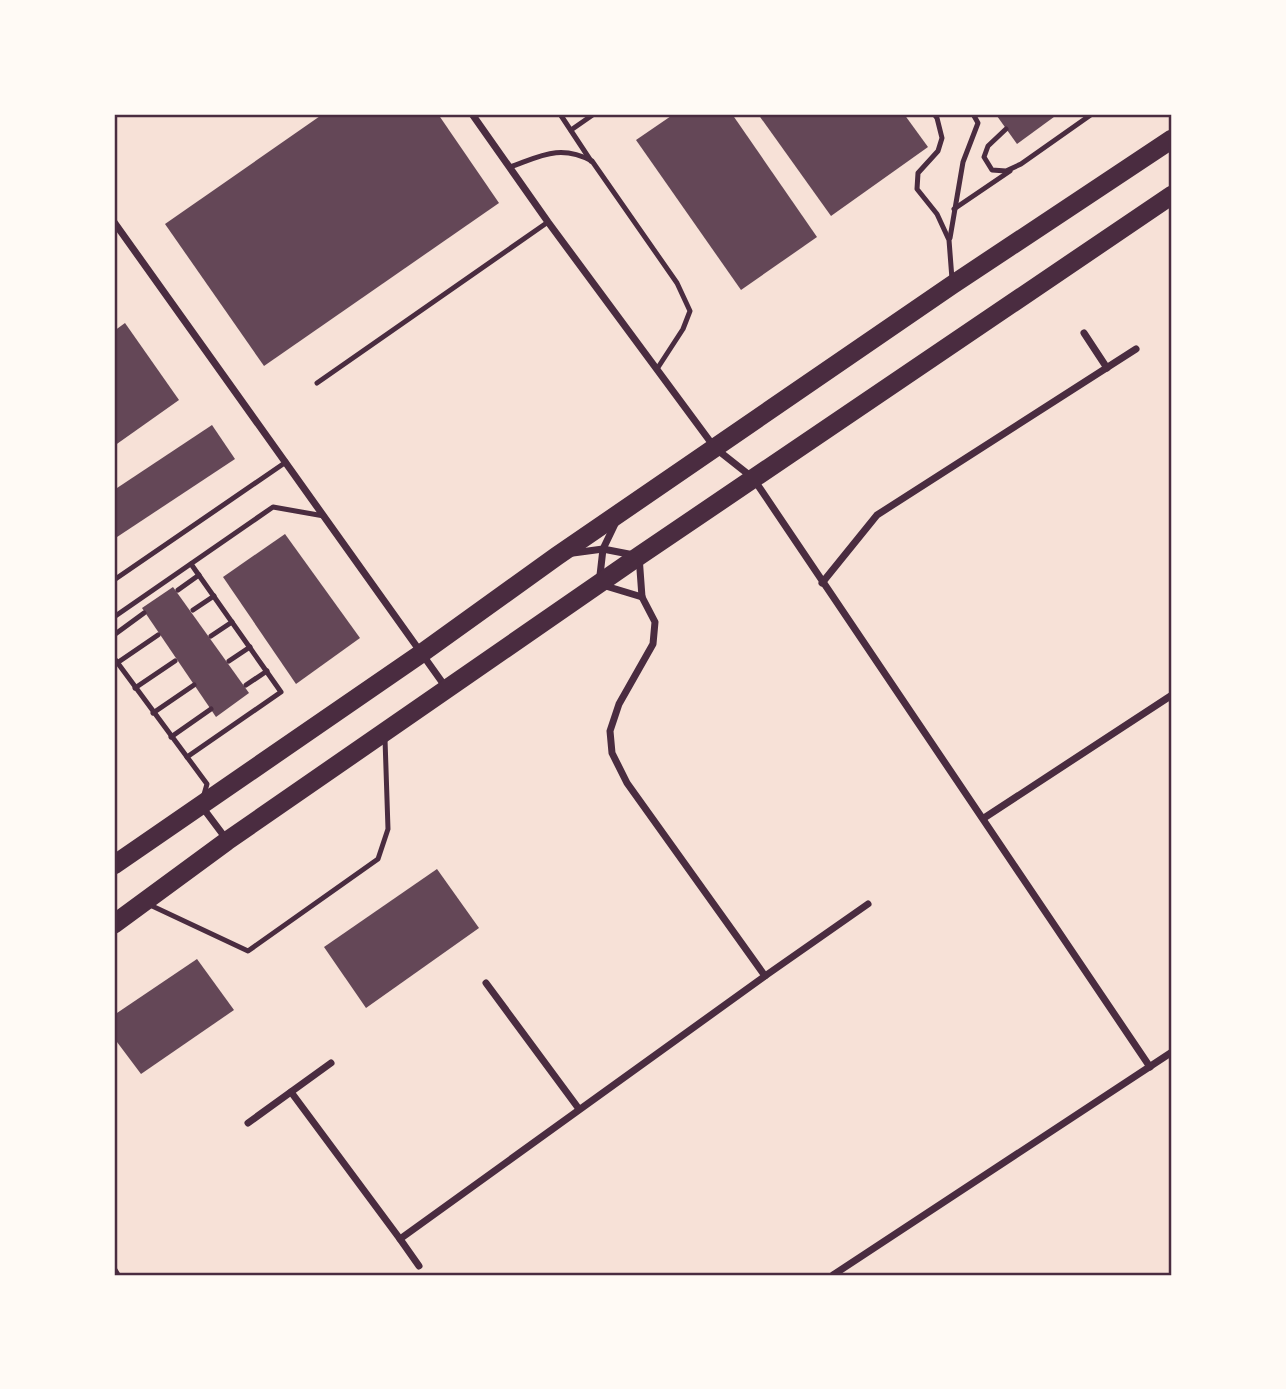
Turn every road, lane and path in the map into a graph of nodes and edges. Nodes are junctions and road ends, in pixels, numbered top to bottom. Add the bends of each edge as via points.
1 (472, 114) edge
2 (560, 114) edge
3 (594, 114) edge
4 (934, 114) edge
5 (973, 114) edge
6 (1092, 114) edge
7 (1006, 129) dead end
8 (571, 130) junction
9 (1172, 139) edge
10 (592, 161) junction
11 (1021, 164) junction
12 (510, 167) junction
13 (1172, 195) edge
14 (954, 209) junction
15 (114, 222) edge
16 (548, 222) junction
17 (949, 240) junction
18 (952, 285) junction
19 (1084, 333) dead end
20 (1136, 349) dead end
21 (1107, 368) junction
22 (657, 369) junction
23 (317, 383) dead end
24 (715, 448) junction
25 (286, 462) junction
26 (753, 478) junction
27 (621, 512) junction
28 (325, 516) junction
29 (603, 549) junction
30 (557, 556) junction
31 (639, 556) junction
32 (191, 564) junction
33 (199, 575) junction
34 (114, 580) edge
35 (822, 583) junction
36 (599, 584) junction
37 (178, 590) dead end
38 (214, 596) junction
39 (642, 597) junction
40 (192, 611) dead end
41 (144, 613) dead end
42 (114, 617) edge
43 (232, 622) junction
44 (114, 635) edge
45 (158, 635) dead end
46 (211, 636) dead end
47 (250, 647) junction
48 (422, 653) junction
49 (116, 661) edge
50 (175, 661) dead end
51 (229, 661) dead end
52 (267, 671) junction
53 (194, 685) dead end
54 (246, 685) dead end
55 (135, 688) junction
56 (447, 689) junction
57 (1172, 695) edge
58 (211, 709) dead end
59 (153, 713) junction
60 (385, 732) junction
61 (171, 737) junction
62 (187, 757) junction
63 (201, 804) junction
64 (984, 817) junction
65 (227, 841) junction
66 (114, 865) edge
67 (144, 903) junction
68 (868, 904) dead end
69 (114, 924) edge
70 (765, 976) junction
71 (486, 983) dead end
72 (1172, 1052) edge
73 (331, 1063) dead end
74 (1150, 1067) junction
75 (291, 1092) junction
76 (579, 1110) junction
77 (248, 1124) dead end
78 (400, 1239) junction
79 (419, 1266) dead end
80 (114, 1270) edge
81 (117, 1275) edge
82 (833, 1275) edge

1 - 12 street
2 - 8 lane
3 - 8 lane
4 - 17 lane via 942,138 938,151 918,173 917,189
5 - 14 lane via 978,123 963,162
6 - 11 lane
7 - 11 lane via 988,146 984,157 992,170 1006,171
8 - 10 lane
9 - 18 highway
10 - 12 lane via 564,151
10 - 22 lane via 677,283 690,311
11 - 14 lane
12 - 16 street
13 - 26 highway
14 - 17 lane
15 - 25 street
16 - 22 street
16 - 23 lane
17 - 18 lane
18 - 24 highway
19 - 21 street
20 - 21 street
21 - 35 street via 877,515
22 - 24 street
24 - 26 street
24 - 27 highway
25 - 28 street
25 - 34 lane
26 - 31 highway
26 - 35 street
27 - 29 street
27 - 30 highway
28 - 32 lane via 274,508
28 - 48 street
29 - 30 street
29 - 31 street
29 - 36 street
30 - 48 highway
31 - 36 highway
31 - 39 street
32 - 33 lane
32 - 42 lane
33 - 37 lane
33 - 38 lane
35 - 64 street
36 - 39 street
36 - 56 highway
38 - 40 lane
38 - 43 lane
39 - 70 street via 655,622 653,644 619,704 610,731 612,753 627,783
41 - 44 lane
43 - 46 lane
43 - 47 lane
45 - 49 lane
47 - 51 lane
47 - 52 lane
48 - 56 street
48 - 63 highway
49 - 55 lane
50 - 55 lane
52 - 54 lane
52 - 62 lane via 281,692
53 - 59 lane
55 - 59 lane
56 - 60 highway
57 - 64 street
58 - 61 lane
59 - 61 lane
60 - 65 highway
60 - 67 lane via 388,828 378,859 274,933 248,951
61 - 62 lane
62 - 63 lane via 207,784
63 - 65 street
63 - 66 highway
64 - 74 street
65 - 67 highway
67 - 69 highway
68 - 70 street
70 - 76 street
71 - 76 street
72 - 74 street
73 - 75 street
74 - 82 street
75 - 77 street
75 - 78 street
76 - 78 street
78 - 79 street
80 - 81 street

